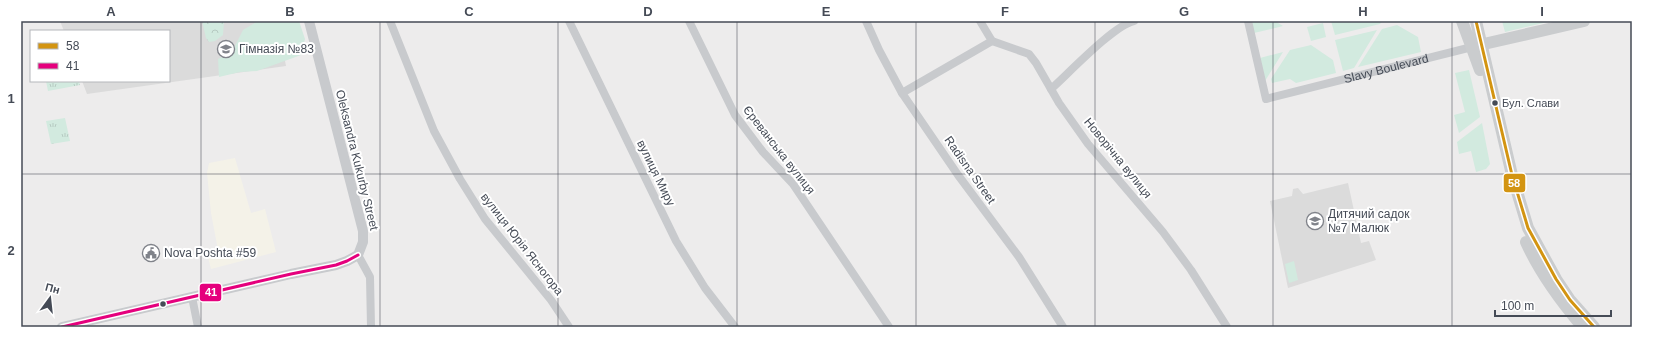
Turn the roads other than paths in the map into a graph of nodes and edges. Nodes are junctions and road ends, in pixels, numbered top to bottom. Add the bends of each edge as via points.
1 (309, 21) edge
2 (390, 21) edge
3 (569, 21) edge
4 (689, 21) edge
5 (866, 21) edge
6 (980, 21) edge
7 (1134, 21) edge
8 (1248, 21) edge
9 (1462, 21) edge
10 (1476, 21) edge
11 (1584, 21) edge
12 (992, 41) junction
13 (1477, 46) junction
14 (1051, 89) junction
15 (902, 93) junction
16 (358, 255) junction
17 (192, 297) junction
18 (62, 327) edge
19 (198, 327) edge
20 (370, 327) edge
21 (569, 327) edge
22 (735, 327) edge
23 (889, 327) edge
24 (1063, 327) edge
25 (1227, 327) edge
26 (1583, 327) edge
27 (1594, 327) edge

1 - 16 street, Oleksandra Kukurby Street via 363,231 363,242
2 - 21 street, вулиця Юрія Ясногора via 434,131 460,179 485,219 551,300
3 - 22 street, вулиця Миру via 676,241 705,288
4 - 23 street, Єреванська вулиця via 735,115 763,152 793,184
5 - 15 street, Radisna Street
6 - 12 street
7 - 14 street via 1128,22 1109,36
8 - 13 street, Slavy Boulevard via 1266,99
9 - 13 main road
10 - 13 main road
11 - 13 main road, Slavy Boulevard
12 - 14 street, Новорічна вулиця via 1029,54
12 - 15 street
13 - 26 main road via 1478,61 1510,197 1523,234 1559,300
13 - 27 main road via 1528,228 1570,300
14 - 25 street, Новорічна вулиця via 1058,103 1088,144 1163,232
15 - 24 street, Radisna Street via 958,175 1019,257
16 - 17 street via 336,265
16 - 20 street via 370,277
17 - 18 street
17 - 19 street

